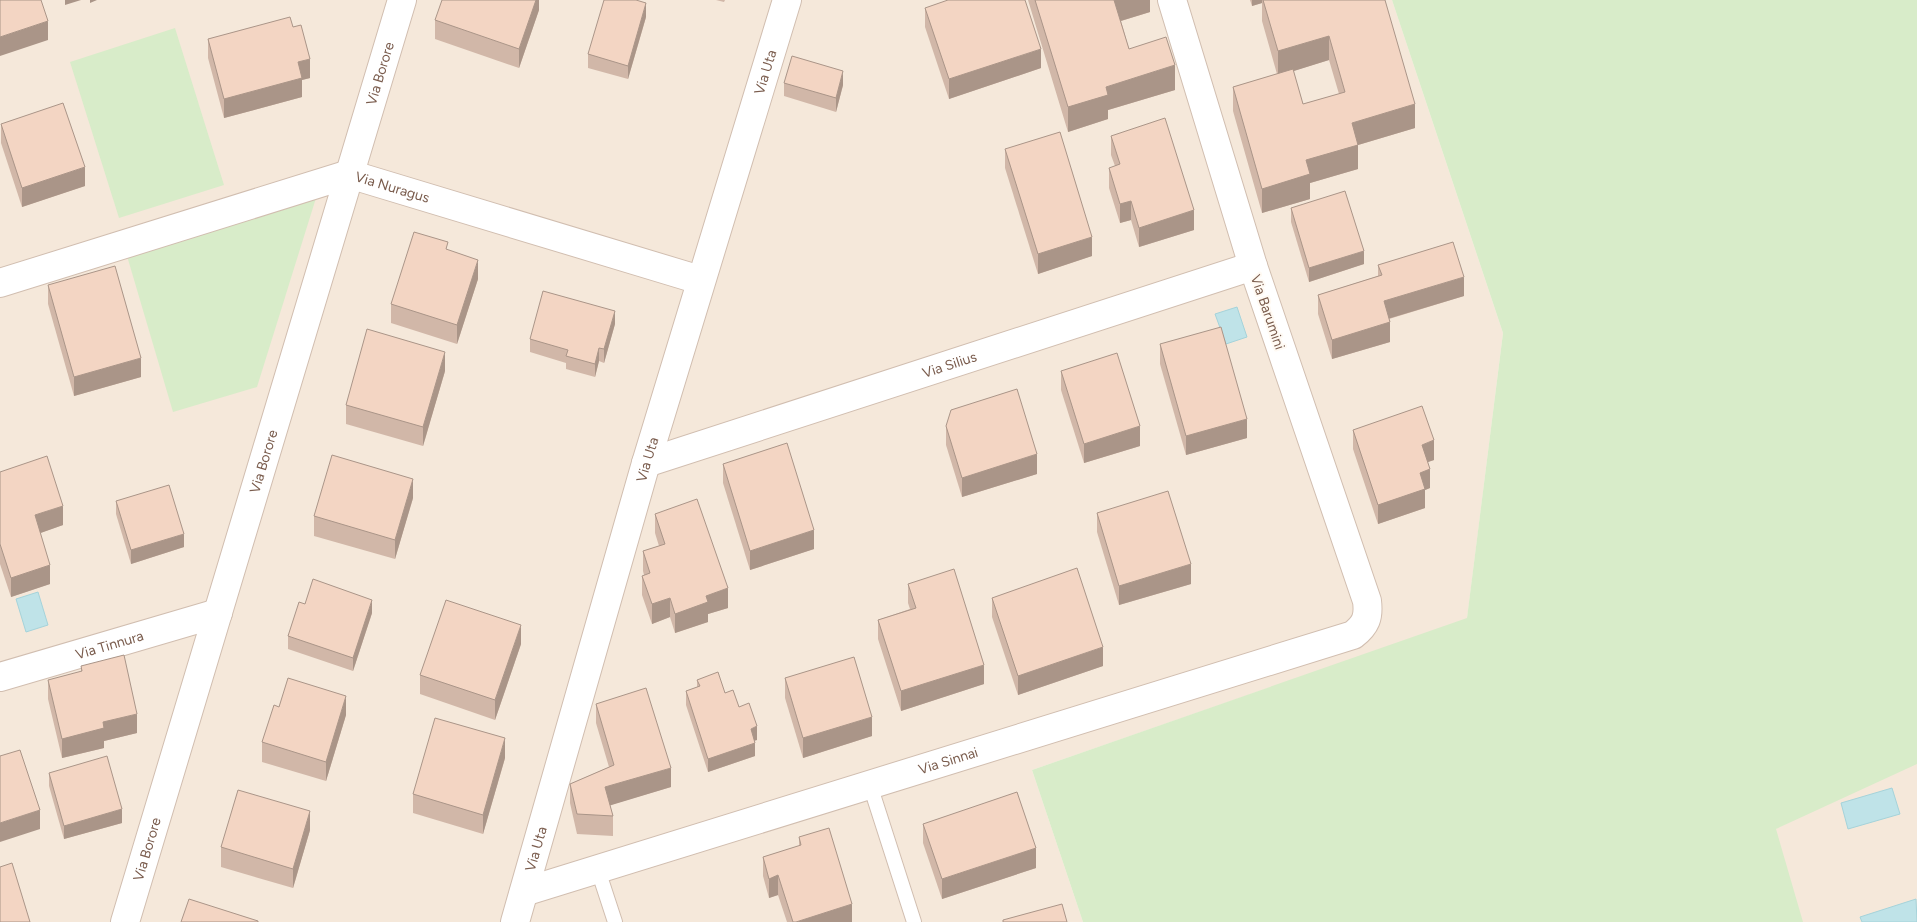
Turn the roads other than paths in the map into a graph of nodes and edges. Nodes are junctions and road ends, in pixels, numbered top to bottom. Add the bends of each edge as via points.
1 (402, 0) edge
2 (787, 0) edge
3 (1172, 0) edge
4 (349, 174) junction
5 (1253, 266) junction
6 (700, 280) junction
7 (0, 283) edge
8 (646, 463) junction
9 (218, 613) junction
10 (1366, 621) joint
11 (0, 677) edge
12 (870, 785) junction
13 (598, 870) junction
14 (524, 892) junction
15 (125, 922) edge
16 (515, 922) edge
17 (615, 922) edge
18 (914, 922) edge

1 - 4 street, Via Borore
2 - 6 street, Via Uta
3 - 5 street, Via Barumini
4 - 6 street, Via Nuragus
4 - 7 street, Via Nuragus
4 - 9 street, Via Borore
5 - 8 street, Via Silius
5 - 10 street, Via Barumini via 1367,601
6 - 8 street, Via Uta
8 - 14 street, Via Uta
9 - 11 street, Via Tinnura
9 - 15 street, Via Borore
10 - 12 street, Via Sinnai via 1353,635
12 - 13 street, Via Sinnai
12 - 18 lane
13 - 14 street, Via Sinnai
13 - 17 lane
14 - 16 street, Via Uta

